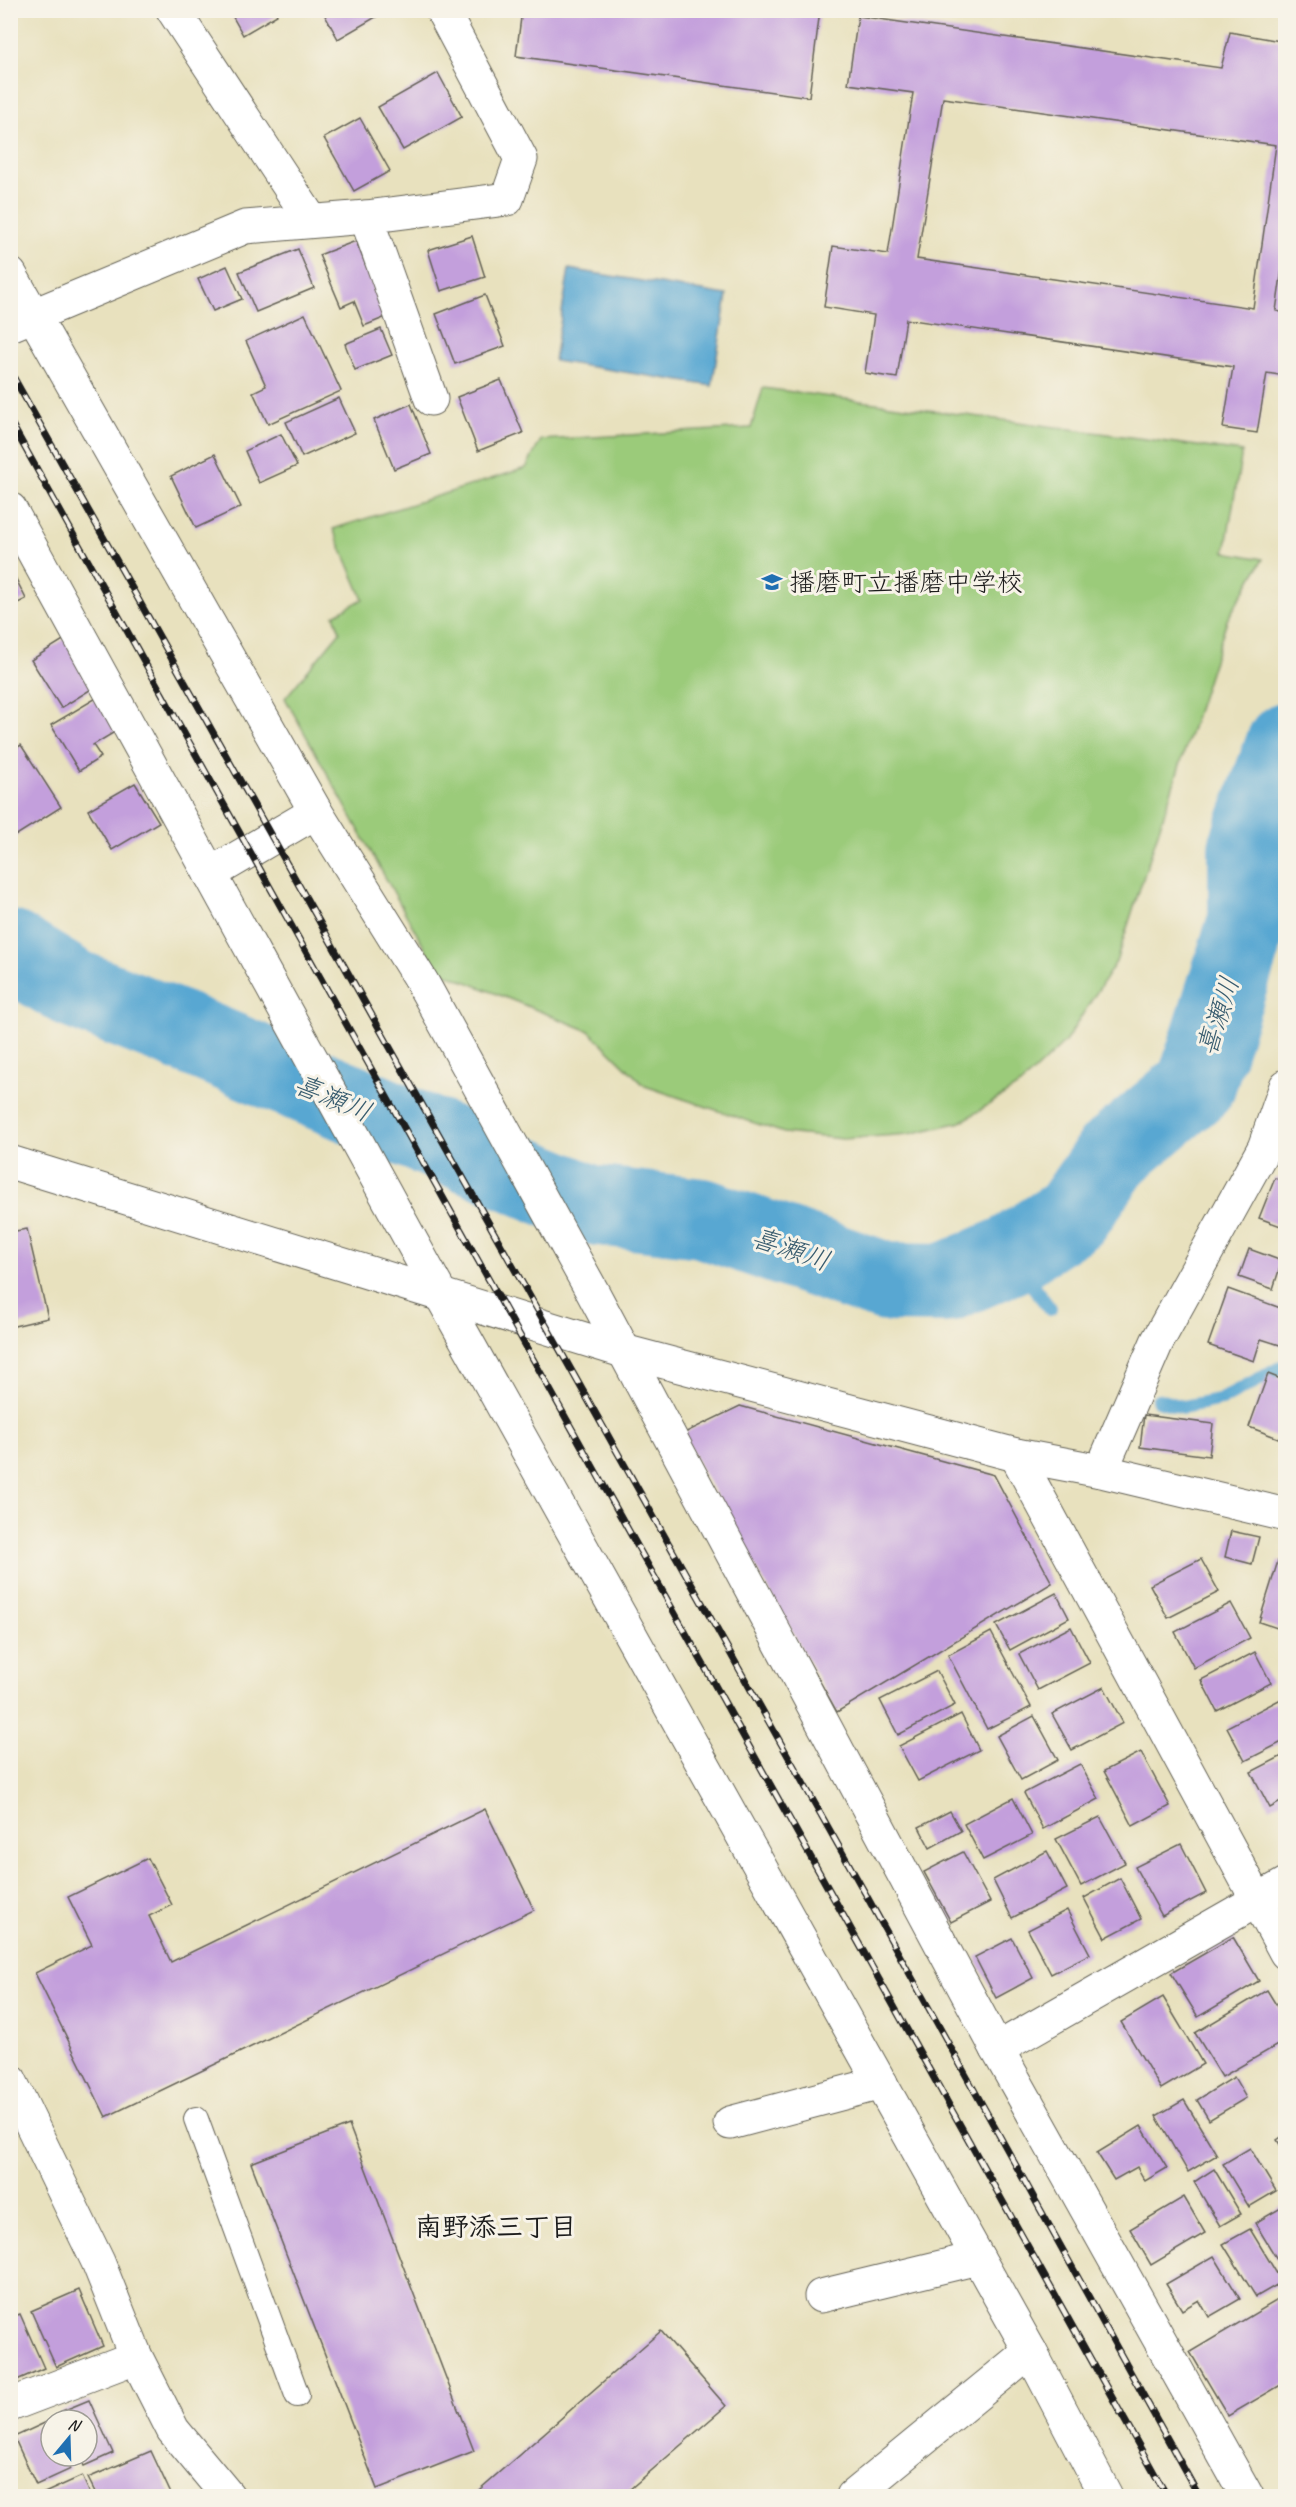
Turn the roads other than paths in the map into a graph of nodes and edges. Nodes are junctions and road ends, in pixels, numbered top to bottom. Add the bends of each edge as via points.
1 (442, 10) edge
2 (180, 13) edge
3 (366, 217) junction
4 (311, 220) junction
5 (10, 274) edge
6 (22, 321) edge
7 (430, 399) dead end
8 (10, 509) edge
9 (316, 812) junction
10 (210, 874) junction
11 (1286, 1086) edge
12 (1275, 1153) edge
13 (10, 1162) edge
14 (441, 1295) junction
15 (623, 1351) junction
16 (1016, 1455) junction
17 (1101, 1471) junction
18 (1286, 1515) edge
19 (1286, 1884) edge
20 (1256, 1899) junction
21 (1286, 1953) edge
22 (997, 2049) junction
23 (10, 2080) edge
24 (881, 2083) junction
25 (196, 2119) dead end
26 (730, 2122) dead end
27 (978, 2258) junction
28 (821, 2296) dead end
29 (1030, 2351) junction
30 (136, 2356) junction
31 (297, 2395) dead end
32 (10, 2405) edge
33 (225, 2496) edge
34 (853, 2496) edge
35 (1106, 2496) edge
36 (1247, 2496) edge

1 - 3 street via 521,159 507,199
2 - 4 street
3 - 4 street
3 - 7 street
4 - 6 street via 245,227
5 - 6 street
6 - 9 street
8 - 10 street
9 - 10 street
9 - 15 street via 422,982
10 - 14 street
11 - 12 street
12 - 17 street via 1157,1342
13 - 14 street
14 - 15 street
14 - 24 street
15 - 16 street
15 - 22 street
16 - 17 street
16 - 20 street
17 - 18 street
19 - 20 street
20 - 21 street
20 - 22 street
22 - 36 street
23 - 30 street via 98,2262
24 - 26 street
24 - 27 street
25 - 31 lane
27 - 28 street
27 - 29 street
29 - 34 street
29 - 35 street
30 - 32 street
30 - 33 street via 173,2430

